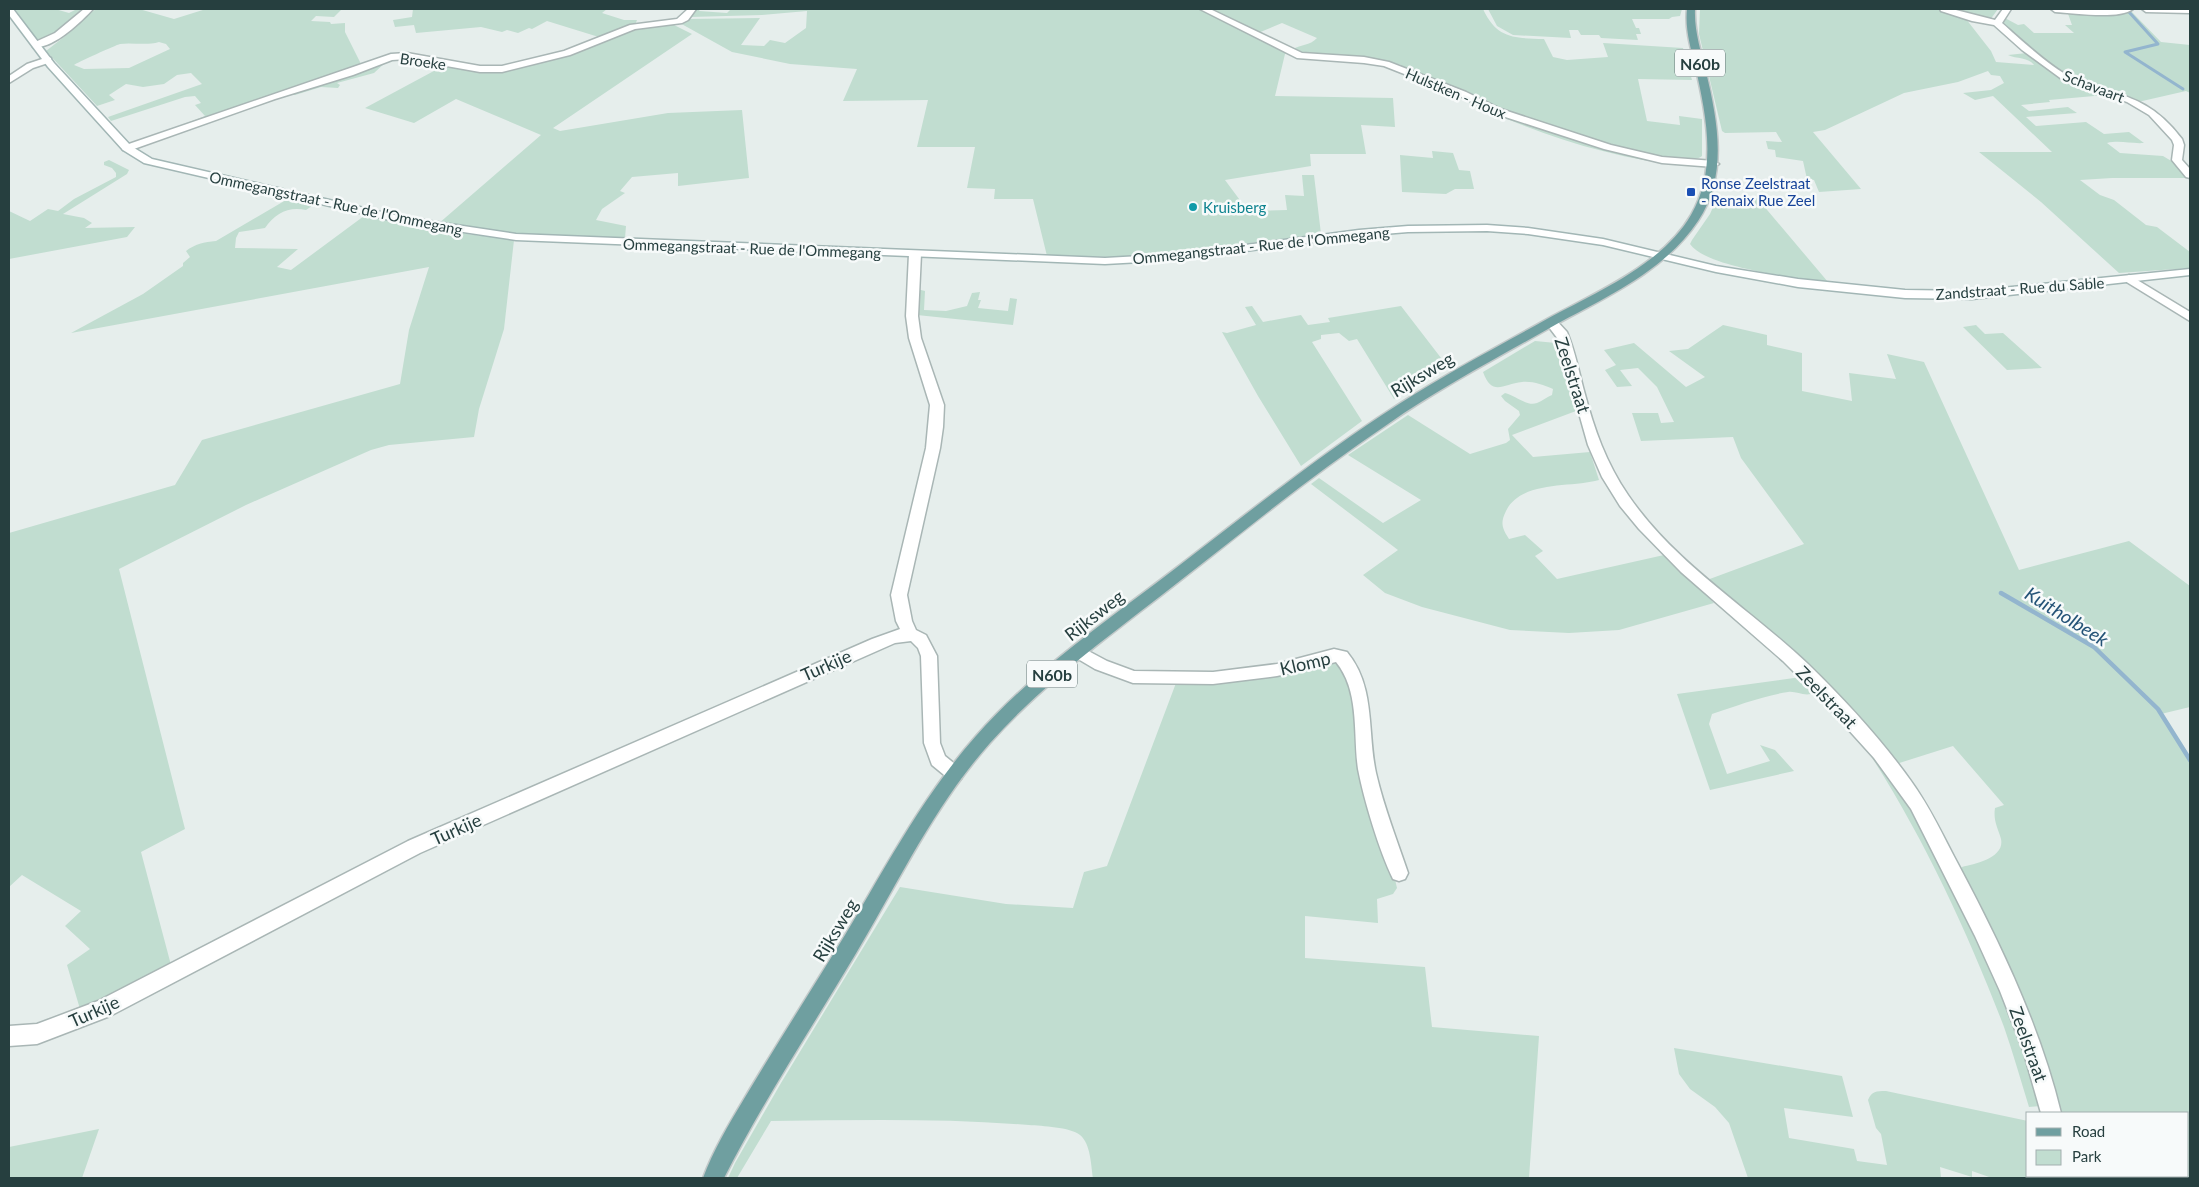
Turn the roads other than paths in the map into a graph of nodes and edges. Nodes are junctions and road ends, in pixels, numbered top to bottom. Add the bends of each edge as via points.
1 (10, 9) edge
2 (89, 9) edge
3 (692, 9) edge
4 (1204, 9) edge
5 (1691, 9) edge
6 (1944, 9) edge
7 (2009, 9) edge
8 (2055, 9) edge
9 (2129, 9) edge
10 (2146, 9) edge
11 (2190, 10) edge
12 (1997, 23) junction
13 (36, 45) junction
14 (48, 60) junction
15 (9, 80) edge
16 (126, 148) junction
17 (1714, 164) junction
18 (2190, 175) edge
19 (1663, 253) junction
20 (915, 254) junction
21 (2190, 272) edge
22 (2129, 279) junction
23 (2190, 317) edge
24 (1551, 322) junction
25 (910, 634) junction
26 (1079, 652) junction
27 (955, 774) junction
28 (1399, 873) dead end
29 (9, 1036) edge
30 (2052, 1112) edge
31 (713, 1178) edge

1 - 13 street, Ommegangstraat - Rue de l'Ommegang
2 - 13 street via 57,38
3 - 16 street, Broeke via 679,21 639,25 567,53 502,69 480,69 407,56 386,58
4 - 17 street, Hulstken - Houx via 1300,56 1386,64 1497,111 1602,145 1662,160
5 - 17 main road, N60b via 1690,23 1711,118
6 - 12 street, Schavaart
7 - 12 street
8 - 9 street via 2099,13
10 - 11 street
12 - 18 street, Schavaart via 2066,78 2130,100 2153,113 2177,139 2177,160
13 - 14 street, Ommegangstraat - Rue de l'Ommegang
14 - 15 street via 30,66
14 - 16 street, Ommegangstraat - Rue de l'Ommegang
16 - 20 street, Ommegangstraat - Rue de l'Ommegang via 148,161 178,169 457,230 586,242
17 - 19 main road, N60b via 1696,217
19 - 20 street, Ommegangstraat - Rue de l'Ommegang via 1570,237 1487,228 1408,229 1141,260
19 - 22 street, Zandstraat - Rue du Sable via 1716,269 1829,288 1941,295 2019,291
19 - 24 main road, Rijksweg / N60b via 1646,267
20 - 25 street via 912,316 915,338 937,405 933,448 899,595
21 - 22 street, Zandstraat - Rue du Sable
22 - 23 street
24 - 26 main road, Rijksweg / N60b via 1367,431
24 - 30 street, Zeelstraat via 1564,339 1603,466 1625,500 1690,572 1778,647 1832,701 1878,751 1918,806 1986,936 2033,1051
25 - 27 street via 923,642 929,656 935,755
25 - 29 street, Turkije via 877,643 414,847 102,1009 37,1034
26 - 27 main road, Rijksweg / N60b via 1005,716
26 - 28 street, Klomp via 1118,673 1170,678 1244,675 1341,656 1351,669 1358,692 1368,771
27 - 31 main road, Rijksweg / N60b via 901,857 754,1103

